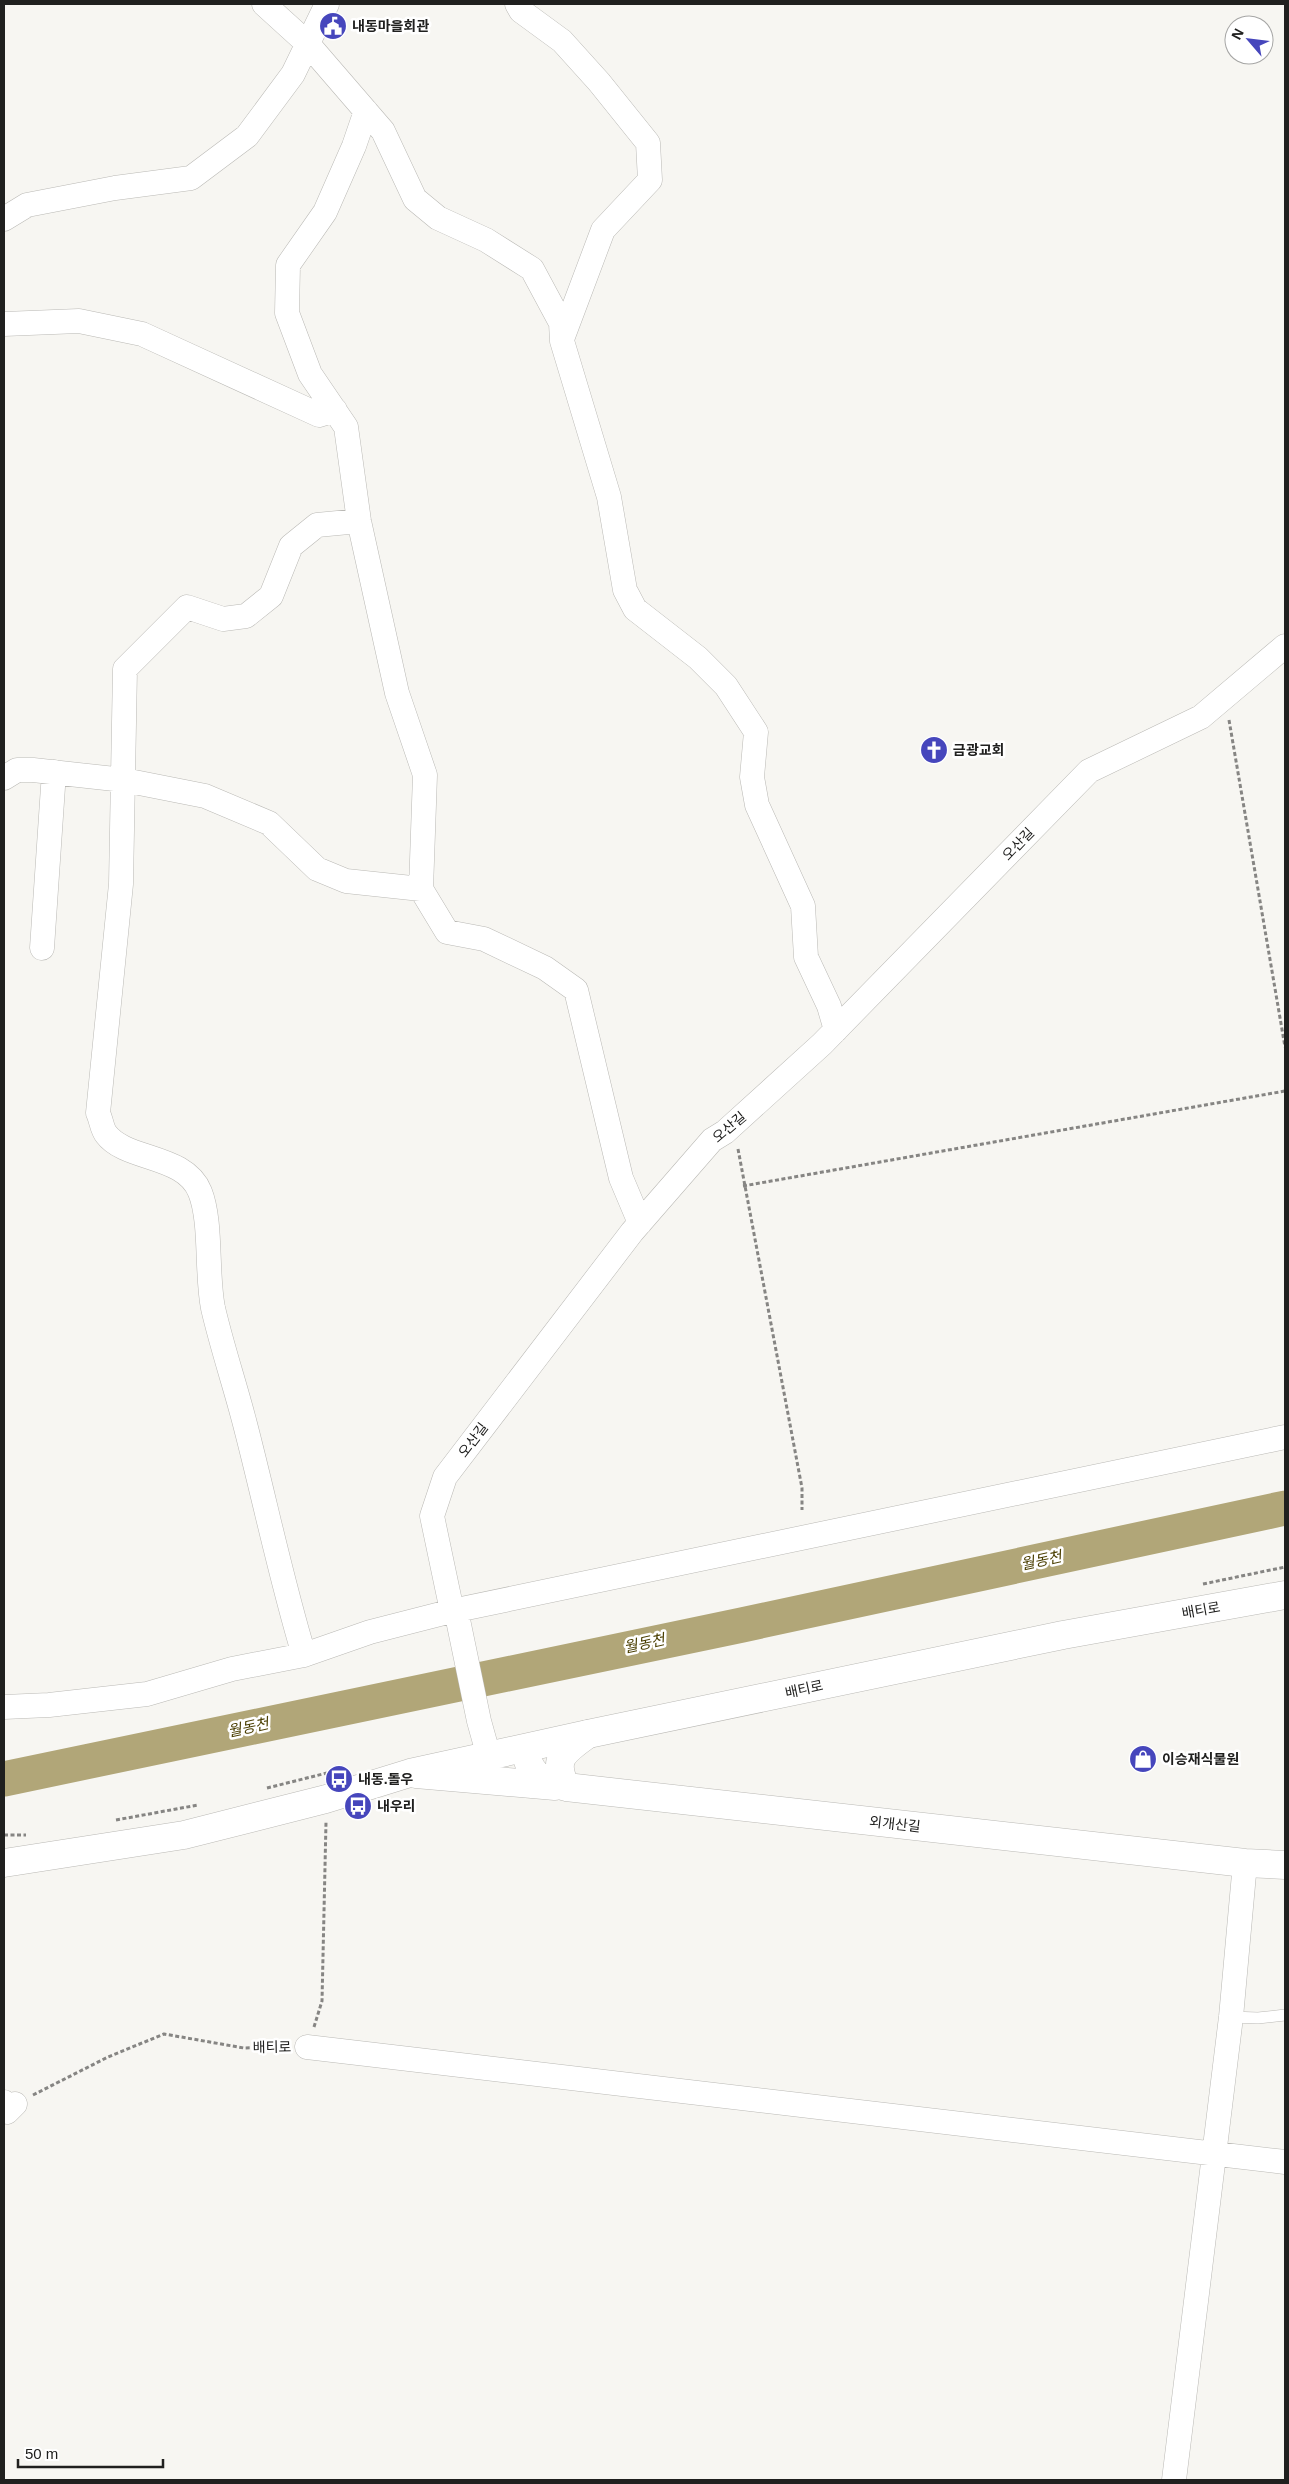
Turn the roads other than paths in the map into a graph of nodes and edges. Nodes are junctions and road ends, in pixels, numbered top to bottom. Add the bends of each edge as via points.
1 (264, 4) edge
2 (327, 4) edge
3 (517, 4) edge
4 (308, 44) junction
5 (366, 111) junction
6 (4, 219) edge
7 (4, 324) edge
8 (562, 341) junction
9 (335, 410) junction
10 (359, 521) junction
11 (1285, 646) edge
12 (54, 772) junction
13 (4, 778) edge
14 (124, 780) junction
15 (421, 888) junction
16 (42, 948) dead end
17 (836, 1030) junction
18 (640, 1223) junction
19 (1285, 1437) edge
20 (1285, 1595) edge
21 (454, 1613) junction
22 (304, 1655) junction
23 (4, 1707) edge
24 (588, 1734) junction
25 (525, 1749) junction
26 (488, 1757) junction
27 (410, 1773) junction
28 (566, 1787) junction
29 (4, 1863) edge
30 (1245, 1863) junction
31 (1285, 1865) edge
32 (1285, 2015) edge
33 (1231, 2017) junction
34 (307, 2047) road end
35 (1214, 2153) junction
36 (1285, 2162) edge
37 (1174, 2480) edge

1 - 4 street
2 - 4 street
3 - 8 street via 562,41 648,143 650,180 603,230
4 - 5 street
4 - 6 street via 293,74 247,136 192,178 115,188 27,205
5 - 8 street via 383,131 415,199 438,218 486,240 532,269 562,323
5 - 9 street via 325,212 288,265 287,313 310,374
7 - 9 street via 79,321 142,334 319,415
8 - 17 street via 609,497 625,590 634,610 698,658 726,686 756,732 752,777 758,805 803,906 806,957 829,1006
9 - 10 street via 346,427
10 - 14 street via 317,525 291,546 271,596 246,616 223,619 187,606 125,669
10 - 15 street via 397,693 425,775
11 - 17 street, 오산길 via 1201,718 1089,772
12 - 13 street via 16,770
12 - 14 street
12 - 16 street
14 - 15 street via 206,796 269,823 317,869 346,881
14 - 22 street via 122,884 98,1113 106,1134 118,1144 184,1171 199,1189 205,1204 212,1299 218,1330
15 - 18 street via 448,932 484,939 545,968 576,990 621,1178
17 - 18 street, 오산길 via 725,1132 712,1140
18 - 21 street, 오산길 via 445,1477 432,1516
19 - 21 street
20 - 24 main road, 배티로 via 1063,1635
21 - 22 street via 370,1632
21 - 26 street, 오산길
22 - 23 street via 232,1669 147,1694
24 - 25 main road, 배티로
24 - 28 main road via 561,1758 559,1773
25 - 26 main road, 배티로
25 - 28 main road, 외개산길 via 530,1768 540,1779
26 - 27 main road, 배티로
27 - 28 main road
27 - 29 main road, 배티로 via 326,1799 184,1834
28 - 30 main road, 외개산길
30 - 31 main road, 외개산길
30 - 33 street
32 - 33 lane
33 - 35 street
34 - 35 street
35 - 36 street
35 - 37 street

